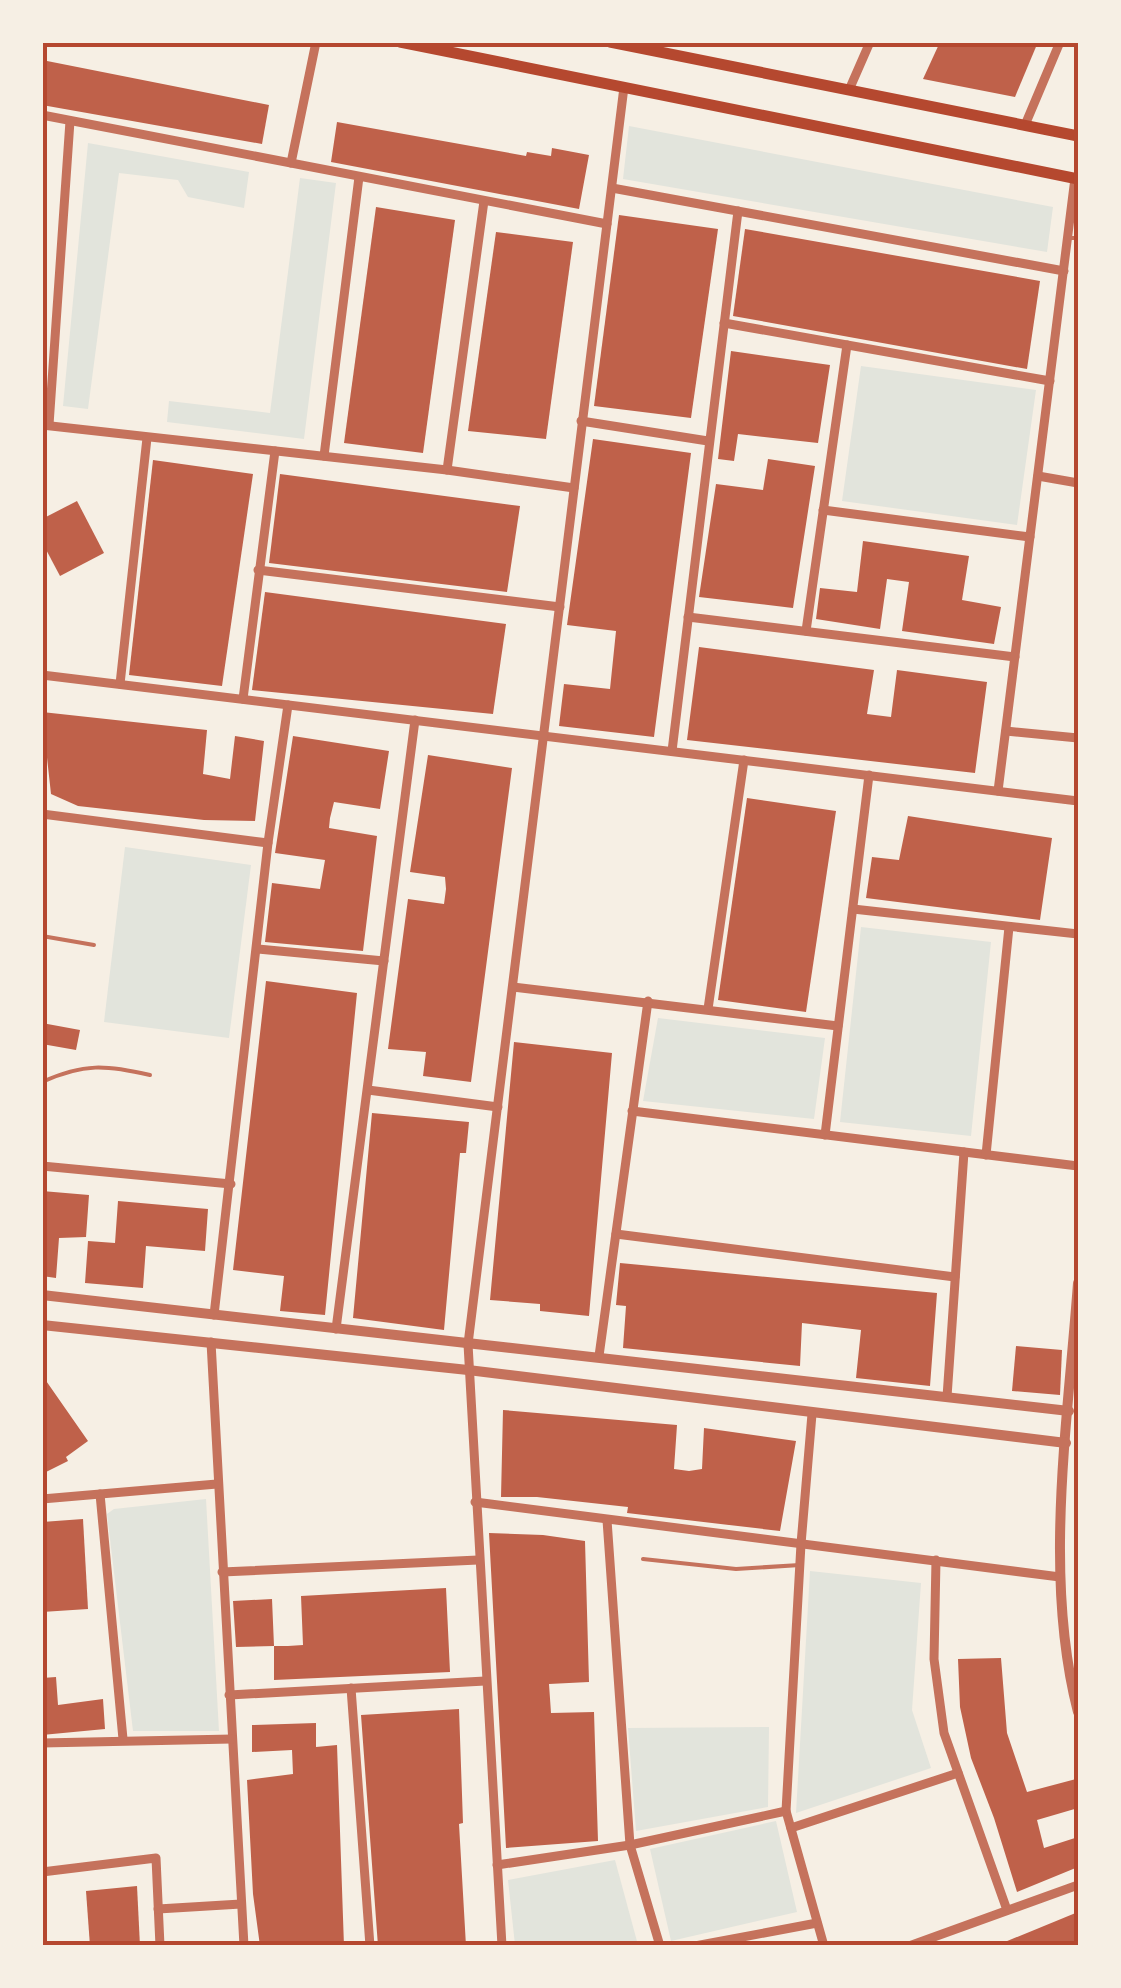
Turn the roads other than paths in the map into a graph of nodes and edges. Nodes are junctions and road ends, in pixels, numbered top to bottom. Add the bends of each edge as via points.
1 (316, 42) edge
2 (400, 42) edge
3 (610, 42) edge
4 (870, 42) edge
5 (1060, 42) edge
6 (447, 47) edge
7 (675, 49) edge
8 (624, 87) junction
9 (849, 90) junction
10 (42, 116) edge
11 (70, 121) junction
12 (1025, 125) junction
13 (1078, 136) edge
14 (291, 163) junction
15 (359, 176) junction
16 (1077, 178) edge
17 (612, 188) junction
18 (484, 200) junction
19 (738, 211) junction
20 (607, 224) junction
21 (1073, 238) edge
22 (1064, 271) junction
23 (724, 323) junction
24 (847, 345) junction
25 (1050, 381) junction
26 (581, 421) junction
27 (46, 425) edge
28 (147, 438) junction
29 (708, 440) junction
30 (275, 452) junction
31 (324, 456) junction
32 (447, 470) junction
33 (1038, 476) junction
34 (1078, 483) edge
35 (574, 488) junction
36 (823, 510) junction
37 (1030, 538) junction
38 (258, 570) junction
39 (560, 607) junction
40 (688, 616) junction
41 (806, 631) junction
42 (1015, 657) junction
43 (42, 675) edge
44 (120, 684) junction
45 (243, 699) junction
46 (288, 705) junction
47 (415, 720) junction
48 (1006, 731) junction
49 (544, 736) junction
50 (1078, 738) edge
51 (672, 751) junction
52 (744, 760) junction
53 (869, 775) junction
54 (998, 791) junction
55 (1078, 801) edge
56 (42, 814) edge
57 (268, 843) junction
58 (853, 909) junction
59 (1009, 926) junction
60 (1078, 934) edge
61 (42, 936) edge
62 (94, 945) dead end
63 (258, 949) junction
64 (384, 961) junction
65 (513, 986) junction
66 (648, 1000) junction
67 (708, 1008) junction
68 (838, 1026) junction
69 (150, 1075) dead end
70 (42, 1082) edge
71 (368, 1090) junction
72 (498, 1107) junction
73 (632, 1112) junction
74 (825, 1135) junction
75 (964, 1152) junction
76 (986, 1155) junction
77 (42, 1166) edge
78 (1078, 1166) edge
79 (231, 1184) junction
80 (616, 1234) junction
81 (955, 1277) junction
82 (1078, 1283) edge
83 (42, 1295) edge
84 (214, 1314) junction
85 (42, 1325) edge
86 (336, 1328) junction
87 (211, 1342) junction
88 (468, 1344) junction
89 (600, 1356) junction
90 (468, 1370) junction
91 (948, 1397) junction
92 (1069, 1411) junction
93 (812, 1414) junction
94 (1066, 1443) junction
95 (217, 1484) junction
96 (100, 1494) junction
97 (42, 1499) edge
98 (475, 1502) junction
99 (607, 1520) junction
100 (800, 1544) junction
101 (478, 1560) junction
102 (643, 1560) dead end
103 (936, 1560) junction
104 (800, 1565) junction
105 (222, 1572) junction
106 (1060, 1577) junction
107 (486, 1681) junction
108 (351, 1688) junction
109 (229, 1695) junction
110 (1078, 1712) edge
111 (232, 1739) junction
112 (123, 1740) junction
113 (42, 1743) edge
114 (958, 1773) junction
115 (786, 1811) junction
116 (791, 1828) junction
117 (630, 1844) junction
118 (497, 1865) junction
119 (42, 1872) edge
120 (1078, 1884) edge
121 (241, 1904) junction
122 (158, 1908) junction
123 (1007, 1910) junction
124 (817, 1923) junction
125 (160, 1946) edge
126 (244, 1946) edge
127 (370, 1946) edge
128 (502, 1946) edge
129 (660, 1946) edge
130 (695, 1946) edge
131 (824, 1946) edge
132 (909, 1946) edge

1 - 14 street
2 - 6 main road
3 - 7 main road
4 - 9 street
5 - 12 street
6 - 8 main road
7 - 9 main road
8 - 16 main road
8 - 17 street
9 - 12 main road
10 - 11 street
11 - 14 street
11 - 27 street
12 - 13 main road
14 - 15 street
15 - 18 street
15 - 31 street
16 - 21 street
17 - 19 street
17 - 20 street
18 - 20 street
18 - 32 street
19 - 22 street
19 - 23 street
20 - 26 street
21 - 22 street
22 - 25 street
23 - 24 street
23 - 29 street
24 - 25 street
24 - 36 street
25 - 33 street
26 - 29 street
26 - 35 street
27 - 28 street
28 - 30 street
28 - 44 street
29 - 40 street
30 - 31 street
30 - 38 street
31 - 32 street
32 - 35 street
33 - 34 street
33 - 37 street
35 - 39 street
36 - 37 street
36 - 41 street
37 - 42 street
38 - 39 street
38 - 45 street
39 - 49 street
40 - 41 street
40 - 51 street
41 - 42 street
42 - 48 street
43 - 44 street
44 - 45 street
45 - 46 street
46 - 47 street
46 - 57 street
47 - 49 street
47 - 64 street
48 - 50 street
48 - 54 street
49 - 51 street
49 - 65 street
51 - 52 street
52 - 53 street
52 - 67 street
53 - 54 street
53 - 58 street
54 - 55 street
56 - 57 street
57 - 63 street
58 - 59 street
58 - 68 street
59 - 60 street
59 - 76 street
61 - 62 lane
63 - 64 street
63 - 79 street
64 - 71 street
65 - 66 street
65 - 72 street
66 - 67 street
66 - 73 street
67 - 68 street
68 - 74 street
69 - 70 lane via 104,1064
71 - 72 street
71 - 86 street
72 - 88 street
73 - 74 street
73 - 80 street
74 - 75 street
75 - 76 street
75 - 81 street
76 - 78 street
77 - 79 street
79 - 84 street
80 - 81 street
80 - 89 street
81 - 91 street
82 - 92 street
83 - 84 street
84 - 86 street
85 - 87 street
86 - 88 street
87 - 90 street
87 - 95 street
88 - 89 street
88 - 90 street
89 - 91 street
90 - 93 street
90 - 98 street
91 - 92 street
92 - 94 street
93 - 94 street
93 - 100 street
94 - 106 street
95 - 96 street
95 - 105 street
96 - 97 street
96 - 112 street
98 - 99 street
98 - 101 street
99 - 100 street
99 - 117 street
100 - 103 street
100 - 104 street
101 - 105 street
101 - 107 street
102 - 104 lane via 736,1569
103 - 106 street
103 - 114 street via 936,1693
104 - 115 street
105 - 109 street
106 - 110 street
107 - 108 street
107 - 118 street
108 - 109 street
108 - 127 street
109 - 111 street
111 - 112 street
111 - 121 street
112 - 113 street
114 - 116 street
114 - 123 street
115 - 116 street
115 - 117 street
116 - 124 street
117 - 118 street
117 - 129 street
118 - 128 street
119 - 122 street via 156,1858
120 - 123 street
121 - 122 street
121 - 126 street
122 - 125 street
123 - 132 street
124 - 130 street
124 - 131 street

